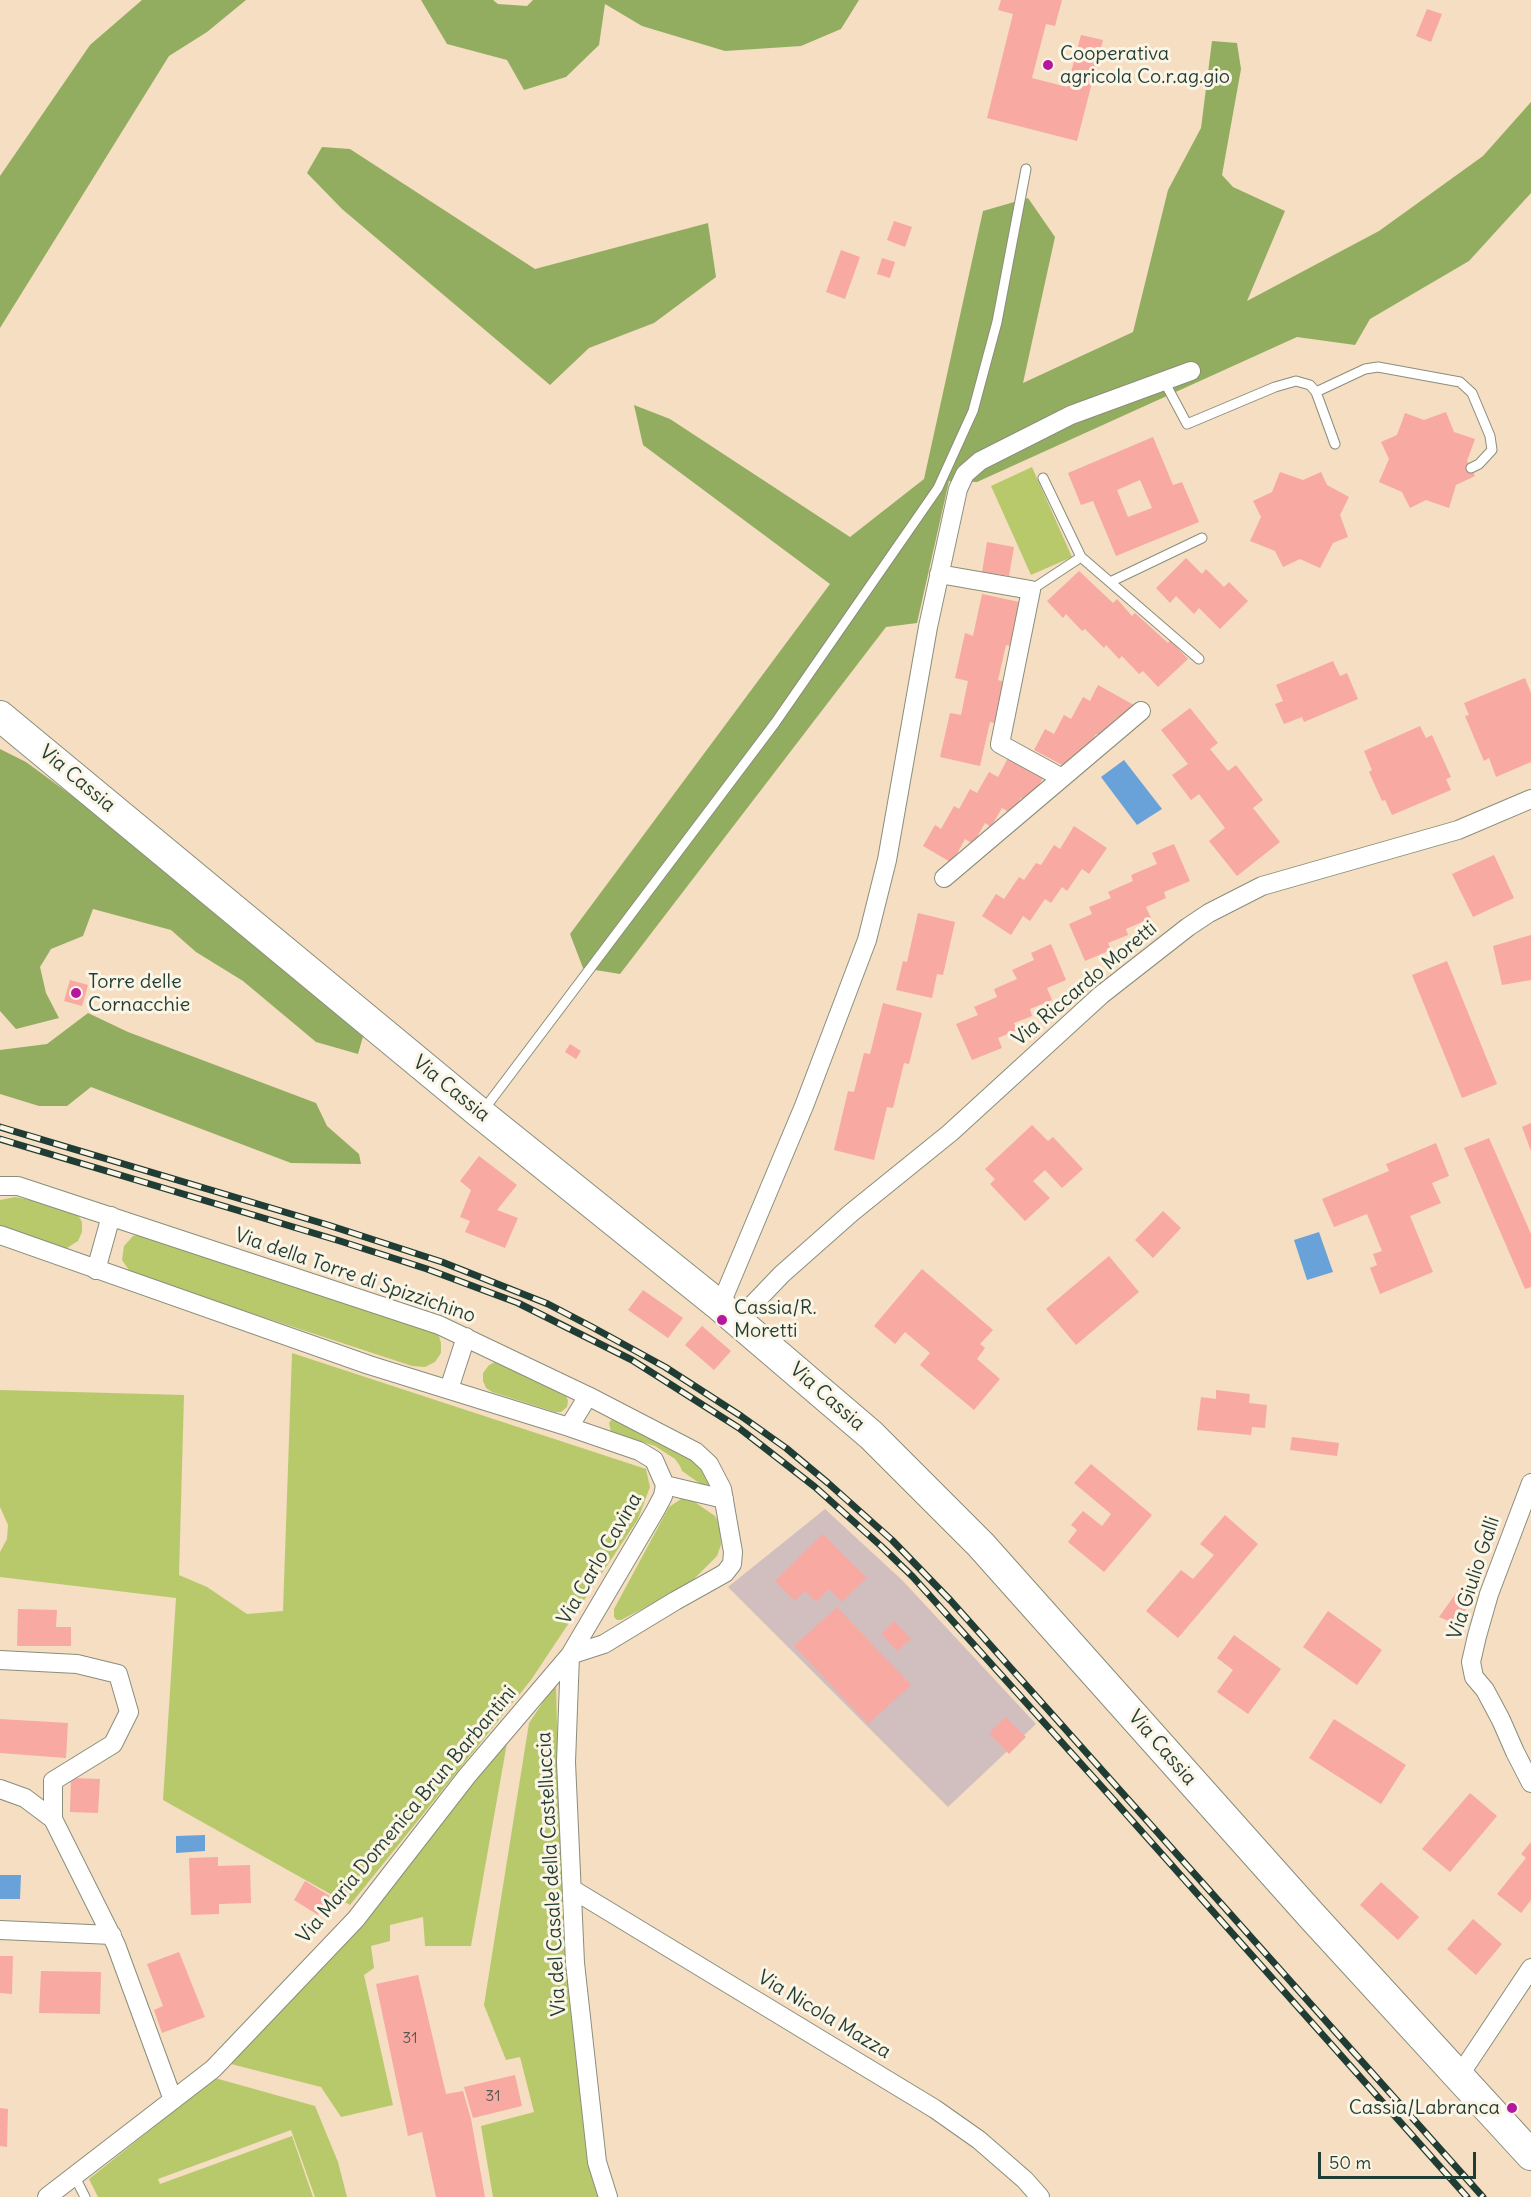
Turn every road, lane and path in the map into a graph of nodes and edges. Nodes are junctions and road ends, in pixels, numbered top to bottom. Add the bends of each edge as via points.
1 (1026, 169) dead end
2 (1191, 371) dead end
3 (1164, 381) junction
4 (1316, 392) junction
5 (1335, 444) dead end
6 (1471, 468) dead end
7 (1043, 478) dead end
8 (1202, 538) dead end
9 (1081, 556) junction
10 (939, 574) junction
11 (1110, 582) junction
12 (1031, 590) junction
13 (1199, 659) dead end
14 (1141, 711) dead end
15 (0, 716) edge
16 (1062, 778) junction
17 (1531, 799) edge
18 (944, 878) dead end
19 (481, 1114) junction
20 (0, 1186) edge
21 (111, 1216) junction
22 (0, 1235) edge
23 (96, 1270) junction
24 (729, 1313) junction
25 (466, 1337) junction
26 (449, 1389) junction
27 (588, 1396) junction
28 (570, 1427) junction
29 (1531, 1483) edge
30 (665, 1485) junction
31 (724, 1498) junction
32 (570, 1655) junction
33 (0, 1660) edge
34 (1531, 1783) edge
35 (0, 1789) edge
36 (53, 1819) junction
37 (572, 1889) junction
38 (0, 1930) edge
39 (112, 1935) junction
40 (1531, 1968) edge
41 (1459, 2076) junction
42 (173, 2100) junction
43 (1531, 2155) edge
44 (74, 2175) junction
45 (46, 2197) edge
46 (85, 2197) edge
47 (608, 2197) edge
48 (1040, 2197) edge

1 - 19 lane via 997,322 973,411 938,488 775,723
2 - 3 street
3 - 4 lane via 1187,424 1296,381
3 - 10 street via 1071,415 980,461 965,474 958,489
4 - 5 lane
4 - 6 lane via 1365,369 1378,367 1460,382 1472,393 1492,450
7 - 9 lane
8 - 11 lane
9 - 11 lane
9 - 12 lane
10 - 12 street
10 - 24 street via 887,860 867,940
11 - 13 lane
12 - 16 street via 1000,744
14 - 16 street
15 - 19 main road, Via Cassia
16 - 18 street
17 - 24 street, Via Riccardo Moretti via 1458,830 1262,886 1209,913 1101,995 950,1133 782,1274
19 - 24 main road, Via Cassia
20 - 21 street, Via della Torre di Spizzichino via 18,1186
21 - 23 street
21 - 25 street, Via della Torre di Spizzichino via 407,1313
22 - 23 street
23 - 26 street
24 - 41 main road, Via Cassia via 871,1434 981,1545
25 - 26 street
25 - 27 street, Via della Torre di Spizzichino
26 - 28 street
27 - 28 street
27 - 31 street, Via della Torre di Spizzichino via 696,1452 717,1477
28 - 30 street via 654,1460
29 - 34 street, Via Giulio Galli via 1489,1594 1471,1662 1474,1677 1497,1712
30 - 31 street
30 - 32 street, Via Carlo Cavina via 655,1511
31 - 32 street via 733,1552 732,1564 725,1573 604,1644
32 - 37 street, Via del Casale della Castelluccia via 566,1762
32 - 42 street, Via Maria Domenica Brun Barbantini via 467,1776 356,1919 213,2069
33 - 36 street via 77,1664 118,1674 129,1712 113,1744 53,1781
35 - 36 street via 25,1798
36 - 39 street
37 - 47 street, Via del Casale della Castelluccia via 597,2162
37 - 48 street, Via Nicola Mazza via 935,2109 979,2140
38 - 39 street
39 - 42 street
40 - 41 street
41 - 43 main road, Via Cassia
42 - 44 street, Via Maria Domenica Brun Barbantini
44 - 45 street, Via Maria Domenica Brun Barbantini
44 - 46 lane

